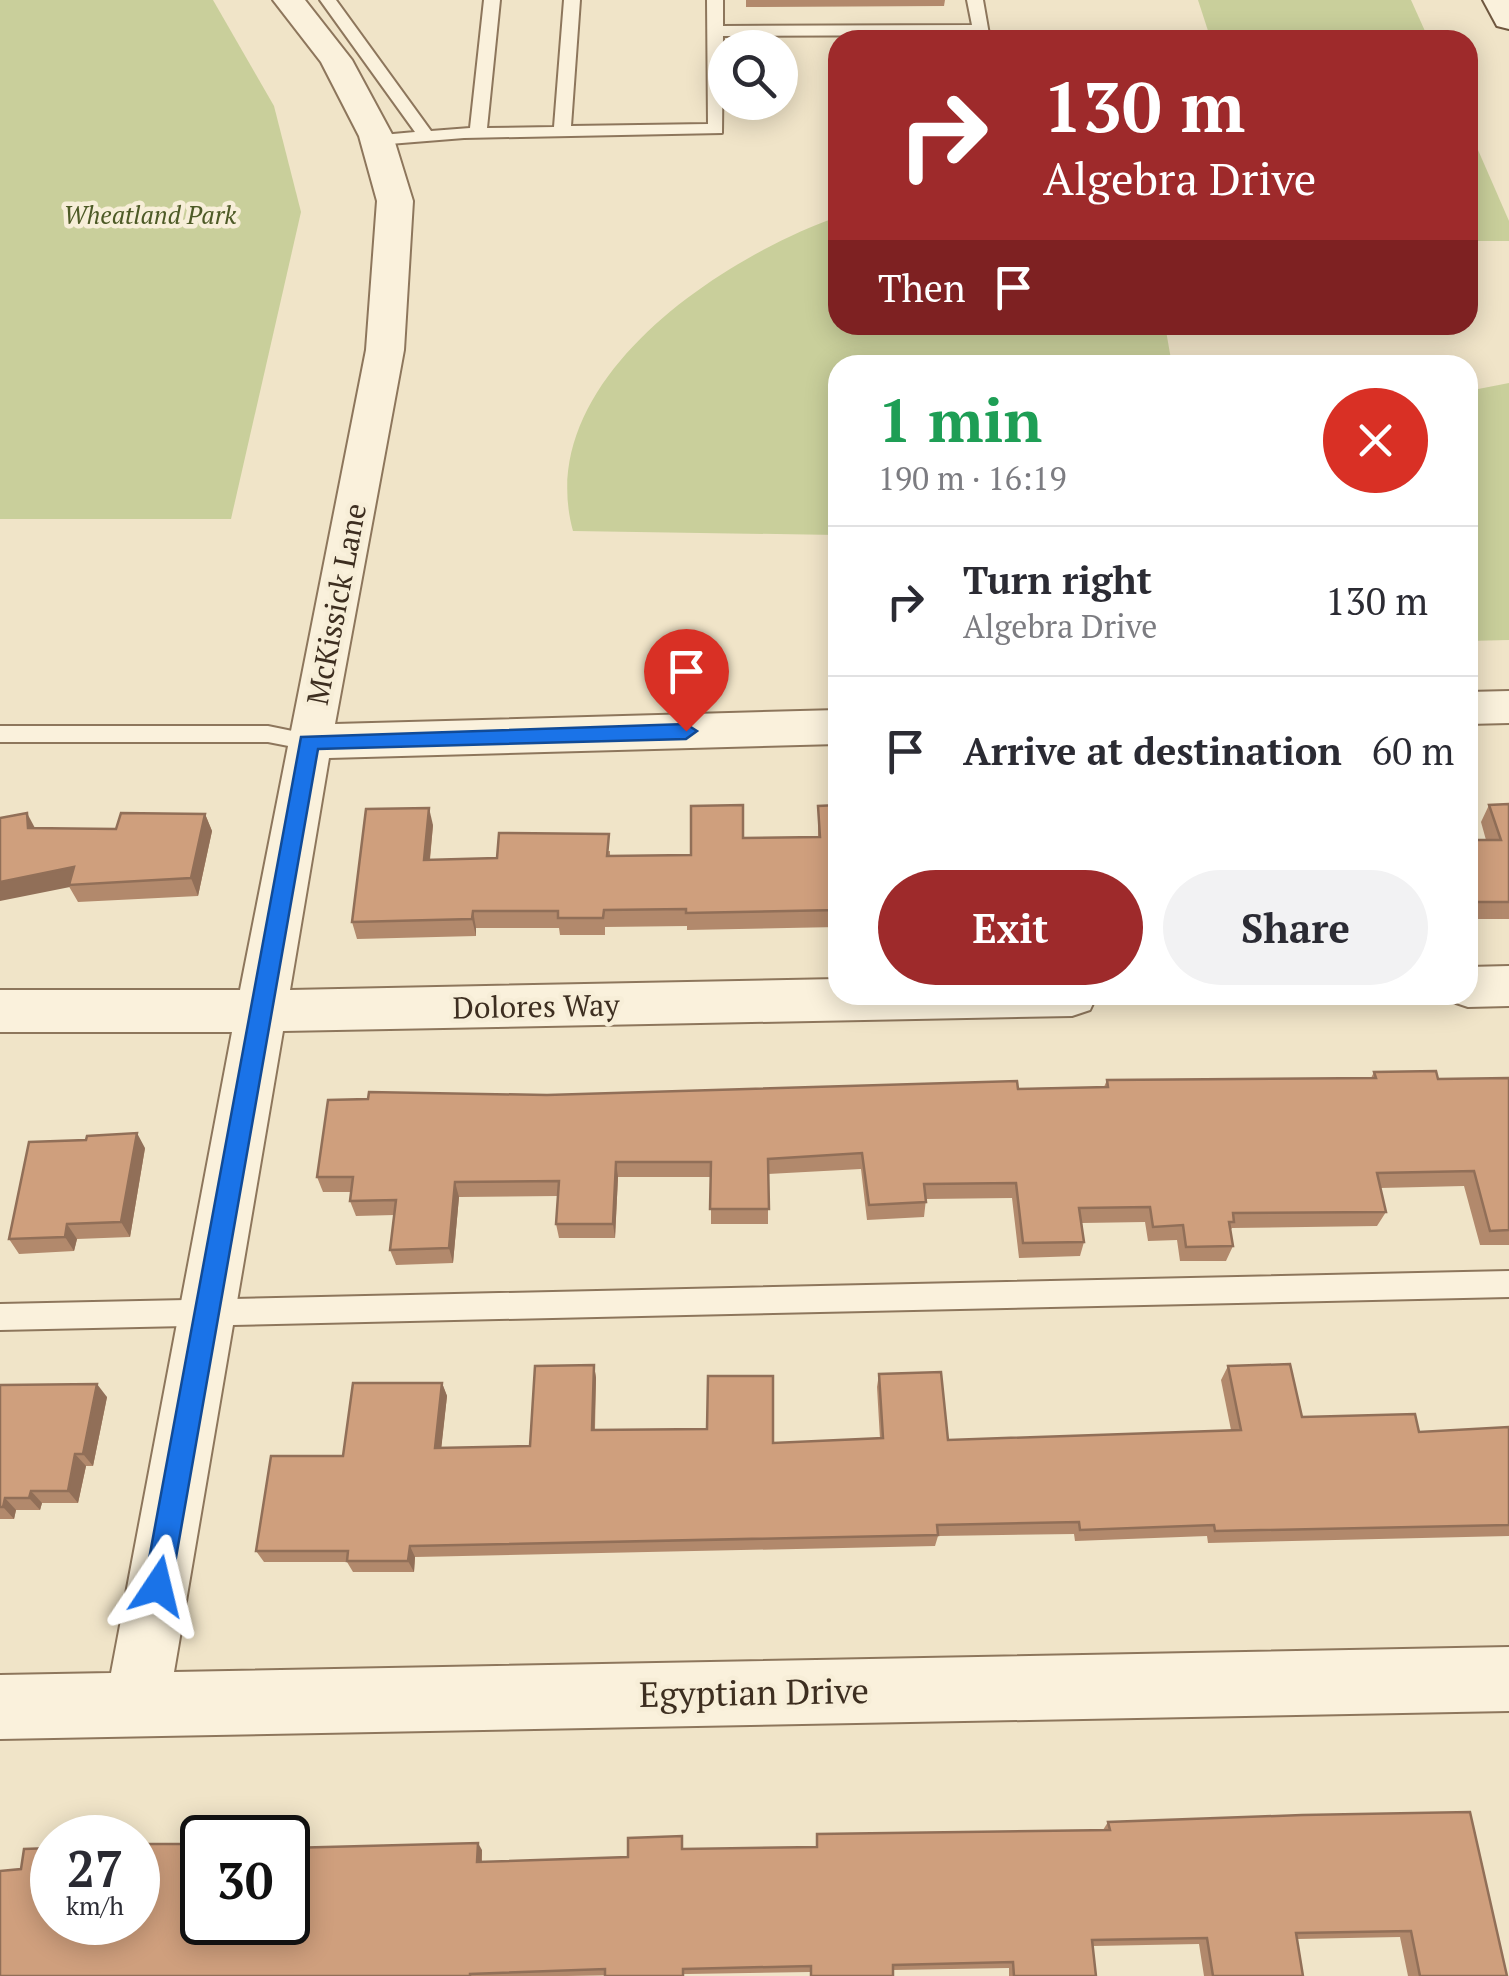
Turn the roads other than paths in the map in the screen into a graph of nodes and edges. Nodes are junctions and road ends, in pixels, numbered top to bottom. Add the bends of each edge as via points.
1 (290, 0) edge
2 (328, 0) edge
3 (492, 0) edge
4 (572, 0) edge
5 (715, 0) edge
6 (975, 0) edge
7 (1500, 0) edge
8 (1509, 19) edge
9 (715, 30) edge
10 (981, 30) edge
11 (798, 32) edge
12 (828, 33) edge
13 (716, 120) edge
14 (562, 131) junction
15 (478, 133) junction
16 (426, 135) junction
17 (377, 140) junction
18 (1509, 707) edge
19 (1478, 708) edge
20 (828, 727) edge
21 (0, 734) edge
22 (309, 742) junction
23 (1509, 986) edge
24 (1478, 987) edge
25 (828, 1000) edge
26 (0, 1011) edge
27 (260, 1011) junction
28 (1509, 1284) edge
29 (206, 1314) junction
30 (0, 1317) edge
31 (1509, 1679) edge
32 (136, 1704) junction
33 (0, 1706) edge

1 - 17 street, McKissick Lane via 336,60
2 - 16 lane
3 - 15 lane
4 - 14 lane
5 - 9 lane
6 - 10 lane
7 - 8 street
11 - 12 lane
13 - 14 lane via 716,129
14 - 15 lane
15 - 16 lane
16 - 17 lane
17 - 22 street, McKissick Lane via 395,200 385,350
18 - 19 street
20 - 22 street
21 - 22 lane via 268,734
22 - 27 street, McKissick Lane
23 - 24 street
25 - 27 street, Dolores Way
26 - 27 street, Dolores Way
27 - 29 street, McKissick Lane
28 - 29 lane
29 - 30 lane
29 - 32 street, McKissick Lane
31 - 32 street, Egyptian Drive
32 - 33 street, Egyptian Drive

